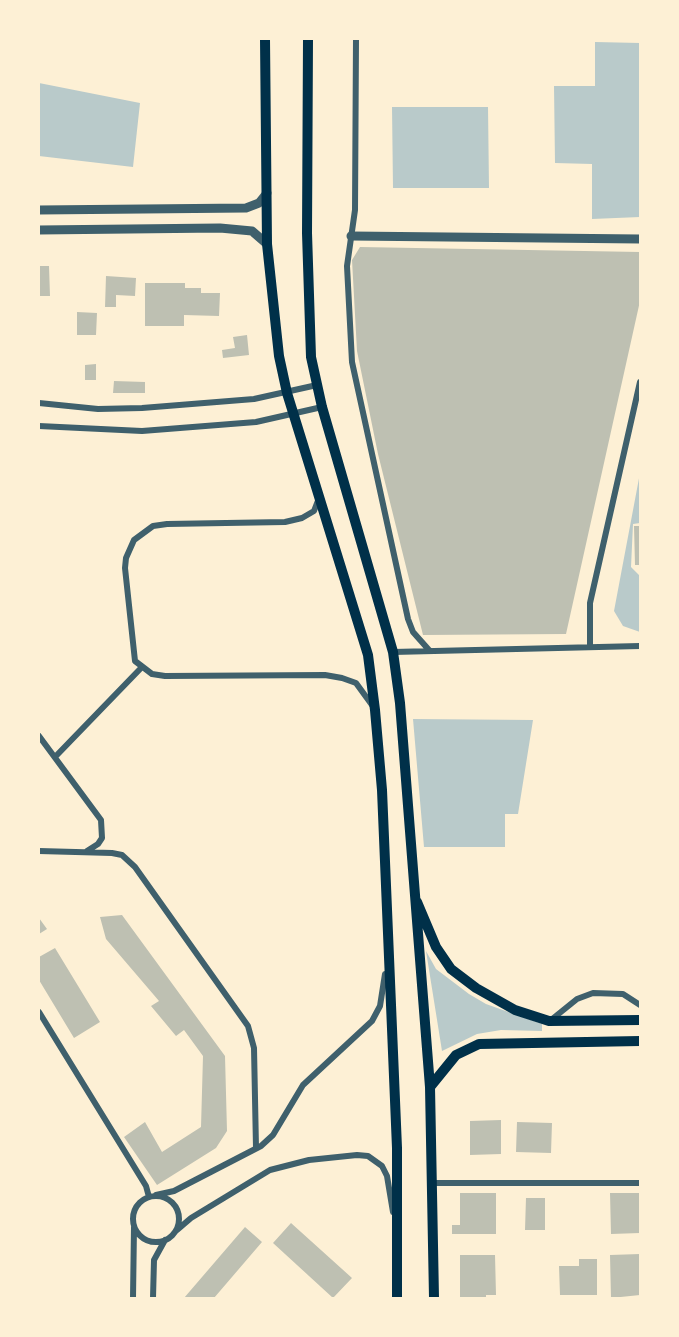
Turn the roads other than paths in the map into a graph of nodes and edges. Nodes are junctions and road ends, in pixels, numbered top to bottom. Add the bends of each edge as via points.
1 (265, 39) edge
2 (308, 39) edge
3 (356, 39) edge
4 (267, 193) junction
5 (39, 210) edge
6 (39, 230) edge
7 (351, 236) junction
8 (640, 239) edge
9 (267, 244) junction
10 (640, 381) edge
11 (317, 385) junction
12 (288, 393) junction
13 (39, 403) edge
14 (322, 407) junction
15 (295, 415) junction
16 (39, 426) edge
17 (320, 495) junction
18 (640, 646) edge
19 (590, 647) junction
20 (429, 650) junction
21 (393, 652) junction
22 (142, 668) junction
23 (375, 710) junction
24 (39, 736) edge
25 (55, 757) junction
26 (39, 851) edge
27 (83, 852) junction
28 (414, 893) junction
29 (388, 956) junction
30 (640, 1005) edge
31 (39, 1012) edge
32 (640, 1020) edge
33 (549, 1021) junction
34 (640, 1041) edge
35 (430, 1087) junction
36 (256, 1148) junction
37 (433, 1183) junction
38 (640, 1183) edge
39 (152, 1196) junction
40 (134, 1226) junction
41 (177, 1230) junction
42 (397, 1235) junction
43 (165, 1240) junction
44 (133, 1298) edge
45 (153, 1298) edge
46 (397, 1298) edge
47 (434, 1298) edge

1 - 4 main road
2 - 11 main road via 308,304
3 - 7 street via 355,210
4 - 5 street via 259,203 246,208
4 - 9 main road
6 - 9 street via 220,228 252,231
7 - 8 street
7 - 20 street via 347,295 355,384 408,620
9 - 12 main road via 275,329
10 - 19 street via 590,603
11 - 12 street
11 - 14 main road
12 - 13 street via 142,408 98,409
12 - 15 main road
14 - 15 street
14 - 21 main road
15 - 16 street via 142,431
15 - 17 main road
17 - 22 street via 314,511 302,518 285,522 167,524 153,526 135,540 125,568 132,648 135,661
17 - 23 main road via 368,655
18 - 19 street
19 - 20 street
20 - 21 street
21 - 28 main road
22 - 23 street via 165,676 342,678 356,683
22 - 25 street
23 - 29 main road
24 - 25 street
25 - 27 street via 101,820 103,831 98,844
26 - 27 street
27 - 36 street via 112,853 130,860 243,1016 254,1047
28 - 33 main road via 436,947 452,969 515,1010
28 - 35 main road
29 - 36 street via 380,1006 372,1021 303,1084 273,1135
29 - 42 main road
30 - 33 street via 623,994 594,993 577,999
31 - 39 street
32 - 33 main road
34 - 35 main road via 479,1044 456,1055
35 - 37 main road
36 - 39 street via 174,1191
37 - 38 street
37 - 47 main road
39 - 40 street via 137,1205
39 - 41 street via 164,1197 176,1207
40 - 43 street via 150,1241
40 - 44 street
41 - 42 street via 270,1170 309,1160 357,1155 368,1156 382,1166
41 - 43 street
42 - 46 main road
43 - 45 street via 154,1260

